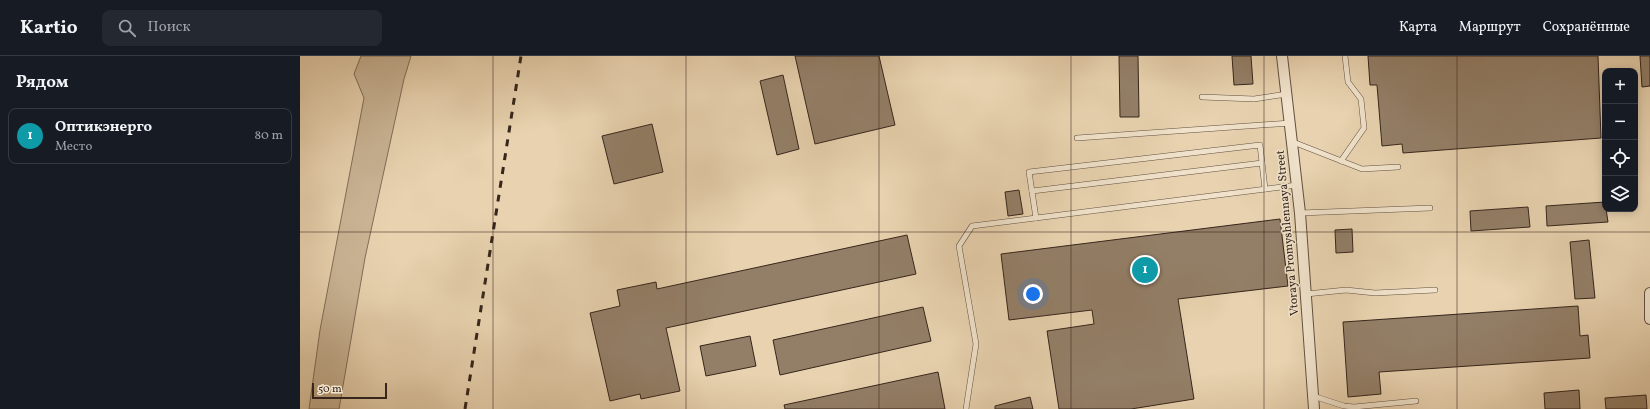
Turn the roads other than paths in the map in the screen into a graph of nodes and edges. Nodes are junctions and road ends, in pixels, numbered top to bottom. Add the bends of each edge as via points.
1 (1282, 56) edge
2 (1345, 56) edge
3 (1287, 94) junction
4 (1202, 97) dead end
5 (1291, 123) junction
6 (1077, 138) dead end
7 (1293, 142) junction
8 (1341, 161) junction
9 (1262, 163) junction
10 (1398, 167) dead end
11 (1297, 185) junction
12 (1266, 189) junction
13 (1032, 191) junction
14 (1430, 208) dead end
15 (1300, 213) junction
16 (1036, 218) junction
17 (1435, 290) dead end
18 (1306, 294) junction
19 (1650, 294) edge
20 (1650, 318) edge
21 (1313, 396) junction
22 (1416, 400) dead end
23 (966, 409) edge
24 (1314, 409) edge

1 - 3 street, Vtoraya Promyshlennaya Street
2 - 8 lane via 1348,82 1361,99 1364,128
3 - 4 lane via 1254,100
3 - 5 street, Vtoraya Promyshlennaya Street
5 - 6 lane
5 - 7 street, Vtoraya Promyshlennaya Street
7 - 8 lane
7 - 11 street, Vtoraya Promyshlennaya Street
8 - 10 lane via 1362,169
9 - 12 lane
9 - 13 lane
9 - 13 lane via 1260,145 1029,172
11 - 12 lane
11 - 15 street, Vtoraya Promyshlennaya Street
12 - 16 lane
13 - 16 lane
14 - 15 lane
15 - 18 street, Vtoraya Promyshlennaya Street
16 - 23 lane via 972,226 959,246 976,344
17 - 18 lane via 1375,294 1346,290
18 - 21 street, Vtoraya Promyshlennaya Street
19 - 20 street
21 - 22 lane via 1354,407
21 - 24 street, Vtoraya Promyshlennaya Street

